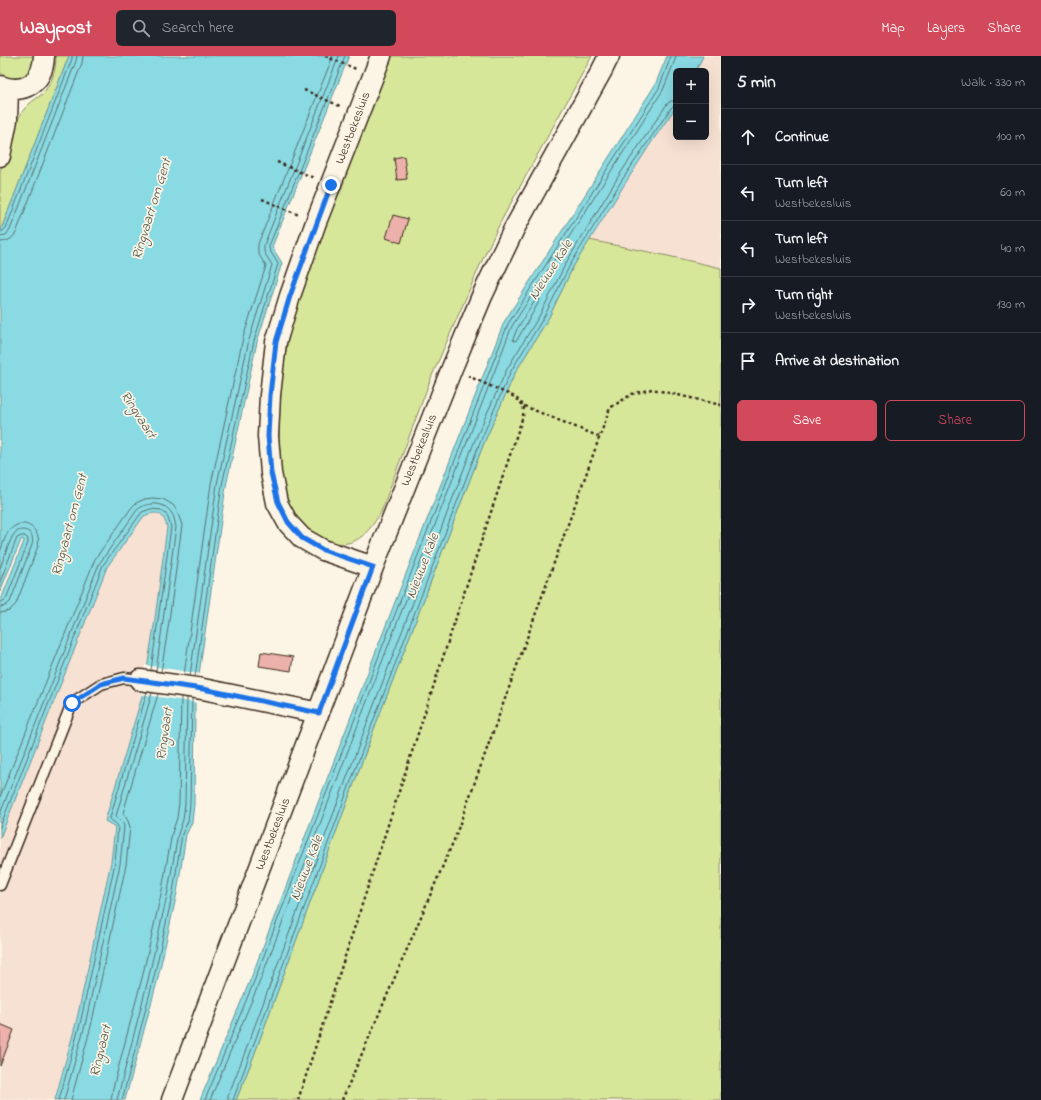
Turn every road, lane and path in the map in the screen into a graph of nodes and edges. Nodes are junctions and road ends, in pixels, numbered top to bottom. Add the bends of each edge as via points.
1 (44, 56) edge
2 (325, 56) edge
3 (381, 56) edge
4 (609, 56) edge
5 (361, 71) dead end
6 (4, 87) edge
7 (304, 90) dead end
8 (346, 108) dead end
9 (0, 156) edge
10 (277, 162) dead end
11 (319, 180) dead end
12 (262, 199) dead end
13 (304, 217) dead end
14 (475, 379) dead end
15 (721, 405) edge
16 (524, 406) junction
17 (600, 436) junction
18 (373, 567) junction
19 (140, 680) joint
20 (319, 713) junction
21 (0, 885) edge
22 (172, 1100) edge
23 (298, 1100) edge
24 (342, 1100) edge

1 - 6 street via 44,66 34,81 17,89
2 - 5 path
3 - 18 street, Westbekesluis via 316,222 276,342 268,436 271,473 278,502 288,522 302,538 323,550
4 - 18 street, Westbekesluis via 514,229 482,296
6 - 9 street via 7,120
7 - 8 path
10 - 11 path
12 - 13 path
14 - 16 path via 515,397
15 - 17 path via 652,389 632,394 610,408
16 - 17 path
16 - 23 path via 524,416
17 - 24 path via 454,840
18 - 20 street, Westbekesluis
19 - 20 street via 203,689
19 - 21 lane via 124,678 101,684 72,703
20 - 22 street, Westbekesluis

